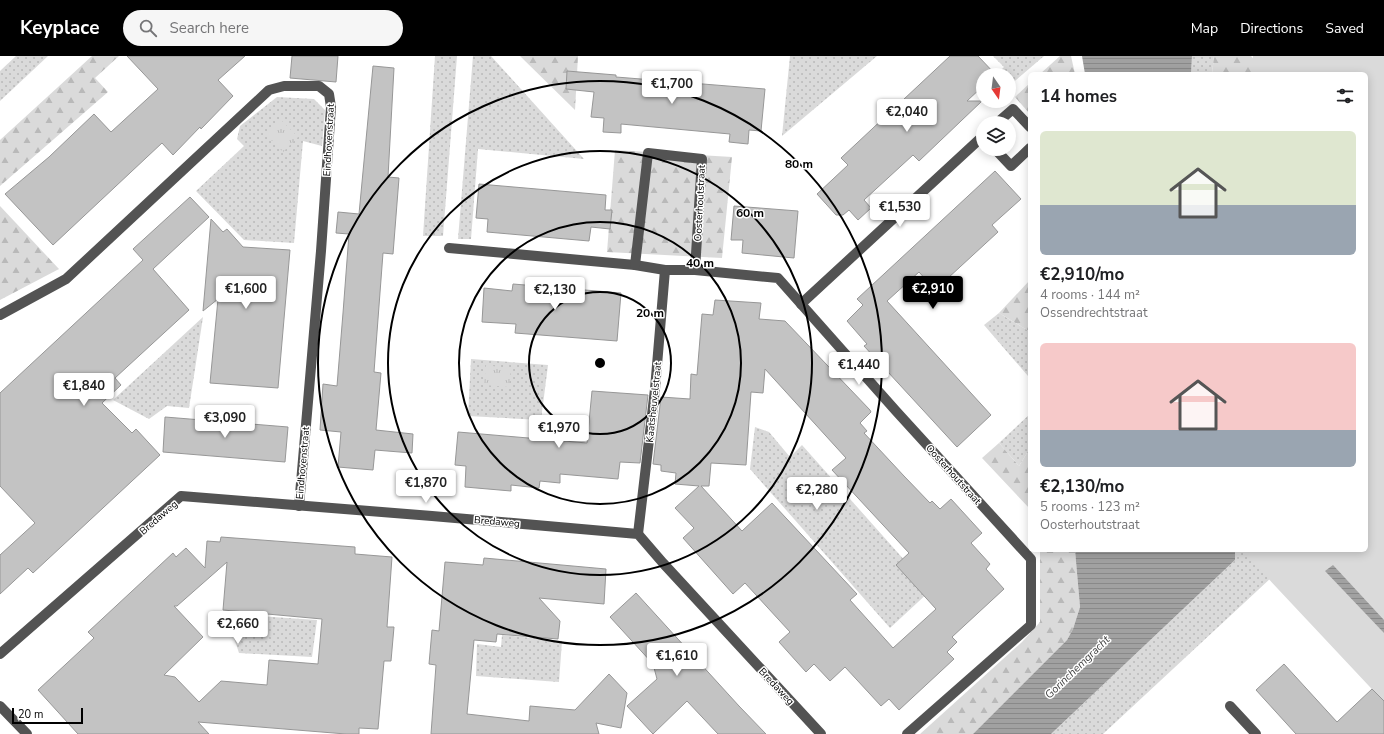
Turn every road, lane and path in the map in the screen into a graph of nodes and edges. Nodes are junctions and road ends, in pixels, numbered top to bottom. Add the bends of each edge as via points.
1 (1005, 116) edge
2 (1028, 125) edge
3 (976, 142) edge
4 (1028, 150) edge
5 (1002, 156) edge
6 (449, 248) dead end
7 (635, 265) junction
8 (665, 270) junction
9 (695, 270) junction
10 (801, 304) junction
11 (0, 315) edge
12 (299, 506) junction
13 (638, 534) junction
14 (0, 654) edge
15 (0, 706) edge
16 (1230, 706) dead end
17 (27, 734) edge
18 (821, 734) edge
19 (908, 734) edge
20 (1256, 734) edge

1 - 2 street via 1013,109
3 - 10 street
4 - 5 street via 1011,166
6 - 7 street, Oosterhoutstraat
7 - 8 street, Oosterhoutstraat
7 - 9 street, Oosterhoutstraat via 648,153 702,159
8 - 9 street, Oosterhoutstraat
8 - 13 street, Kaatsheuvelstraat via 655,389
9 - 10 street, Oosterhoutstraat via 778,278
10 - 19 street, Oosterhoutstraat via 1031,559 1031,625
11 - 12 street, Eindhovenstraat via 66,279 269,90 284,86 320,86 329,94 331,107
12 - 13 street, Bredaweg
12 - 14 street, Bredaweg via 181,496
13 - 18 street, Bredaweg
15 - 17 street
16 - 20 street

